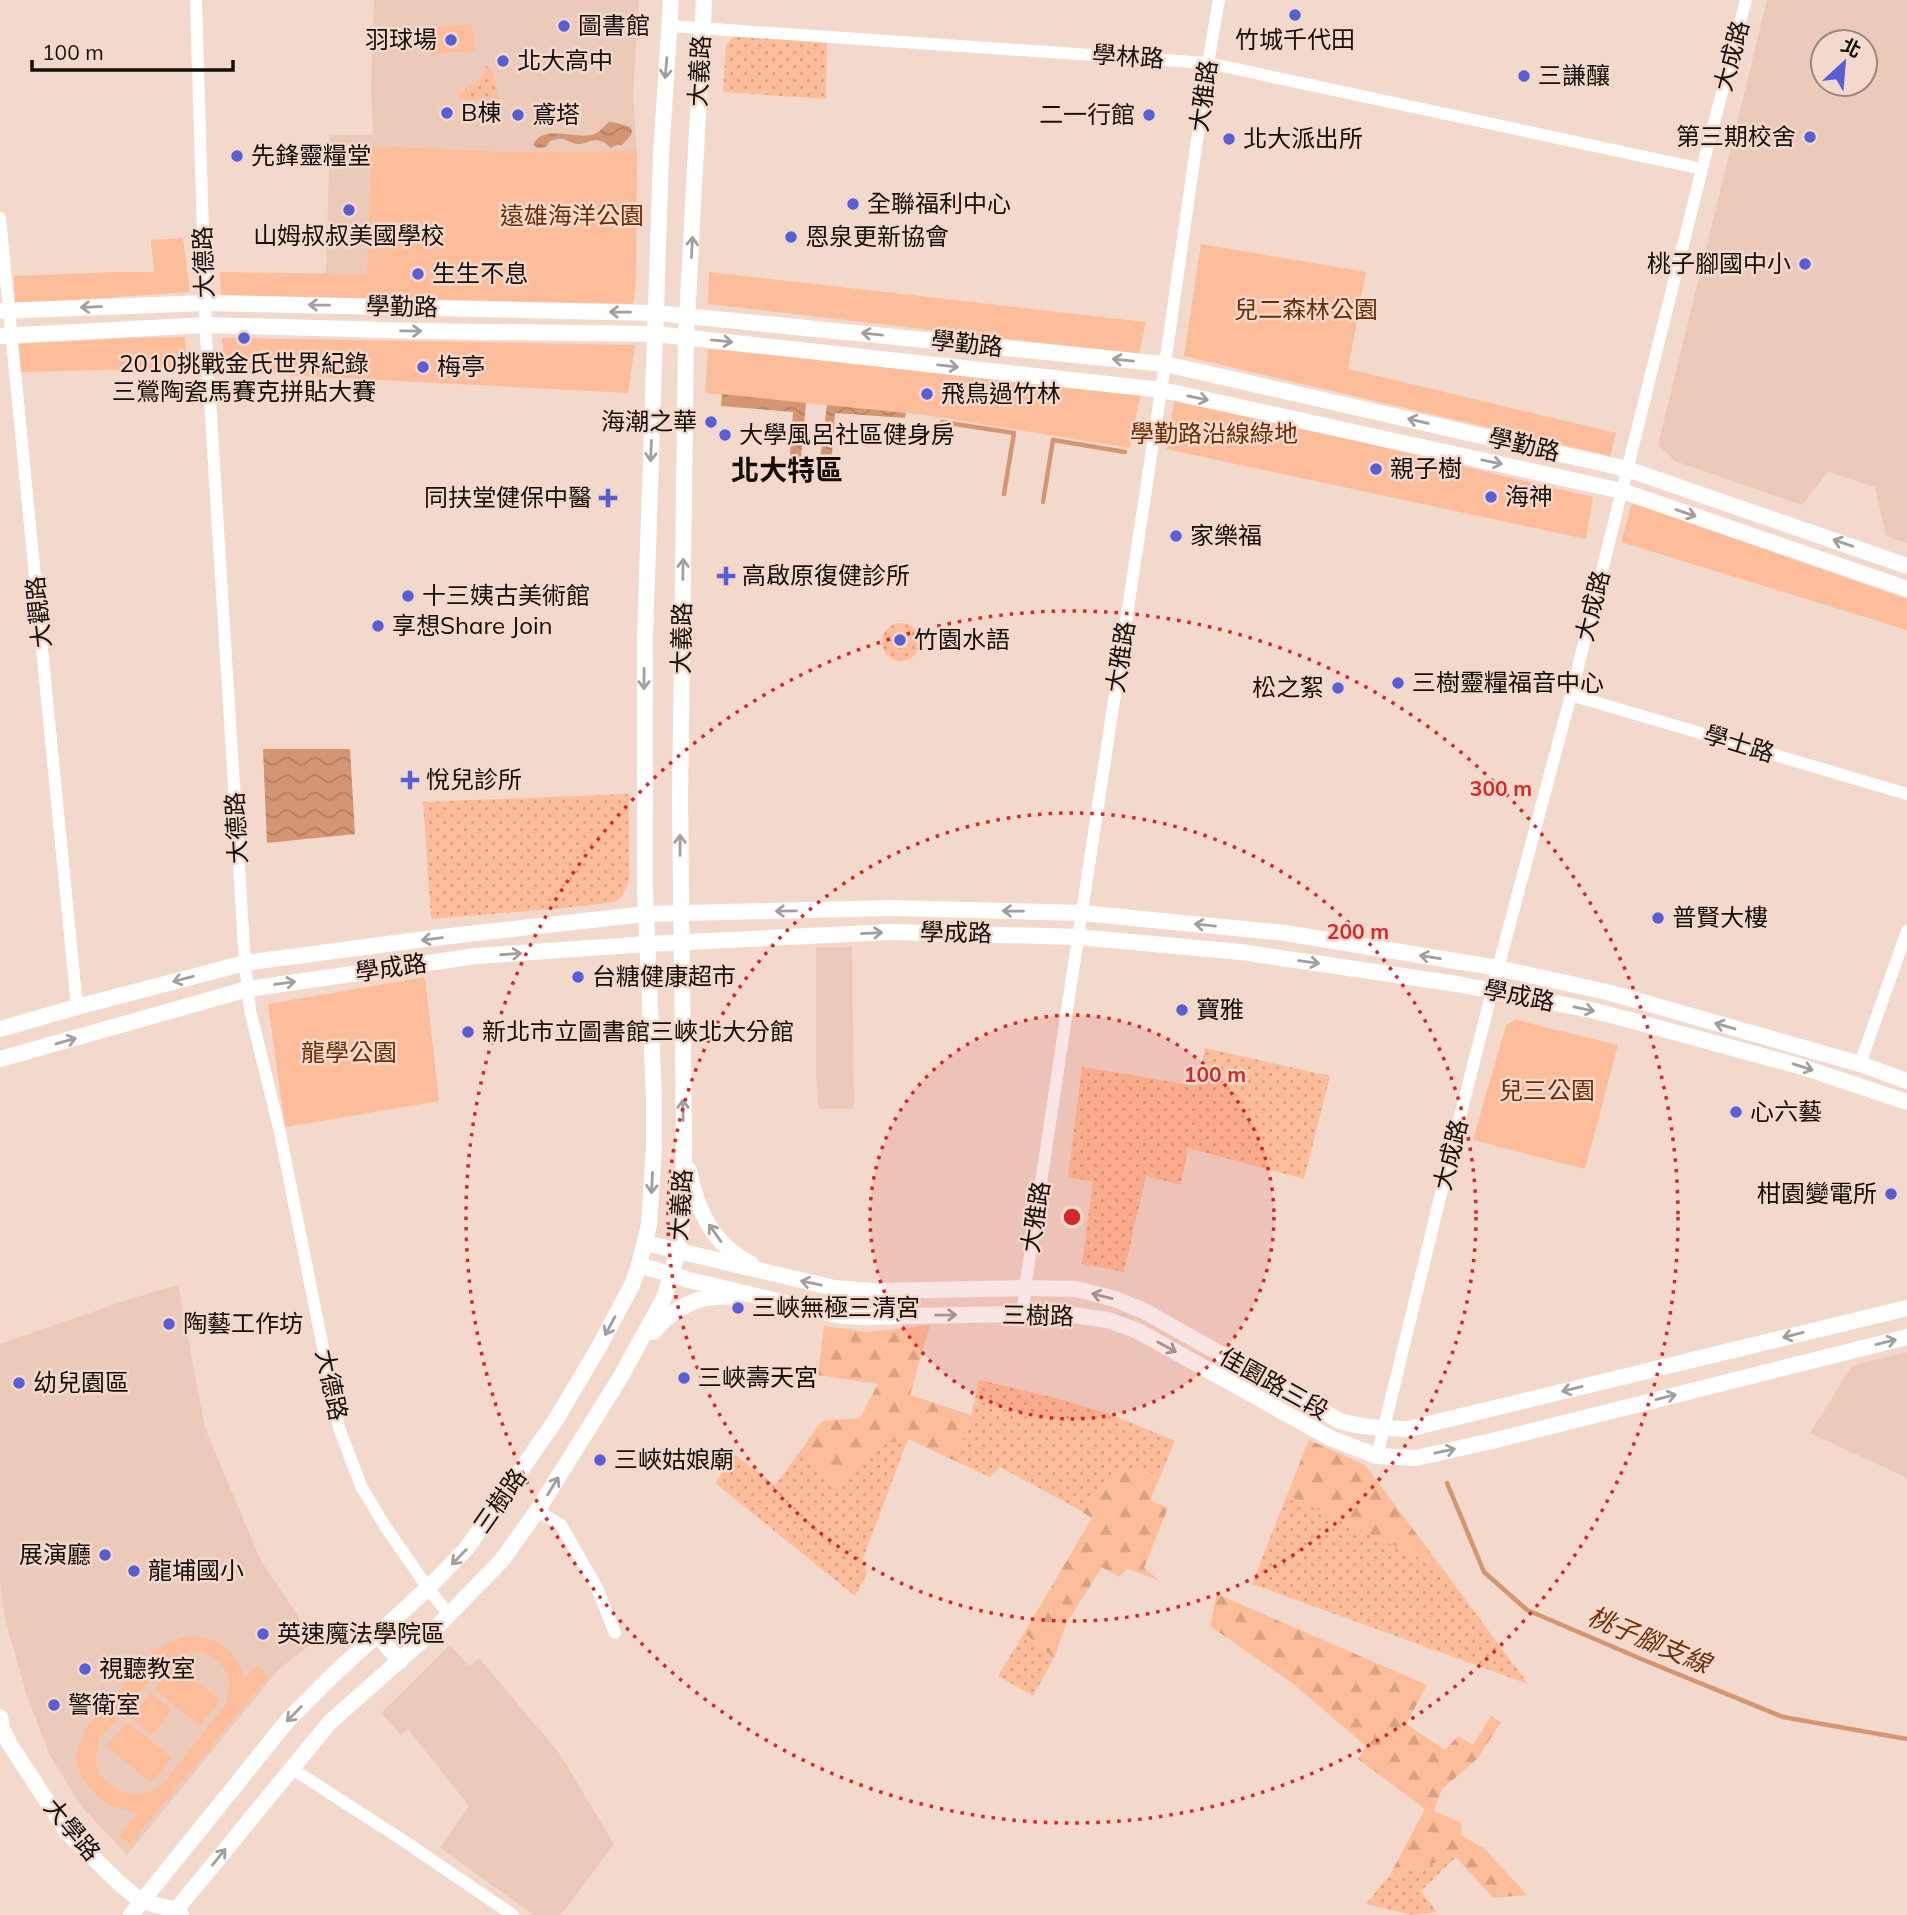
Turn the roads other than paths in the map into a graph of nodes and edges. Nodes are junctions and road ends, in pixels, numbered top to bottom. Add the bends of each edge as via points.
1 (196, 0) edge
2 (671, 0) edge
3 (704, 0) edge
4 (1219, 0) edge
5 (1746, 0) edge
6 (670, 26) junction
7 (702, 27) junction
8 (1208, 63) junction
9 (1702, 169) junction
10 (0, 218) edge
11 (206, 303) junction
12 (5, 310) edge
13 (656, 313) junction
14 (688, 315) junction
15 (206, 326) junction
16 (654, 334) junction
17 (6, 335) edge
18 (685, 337) junction
19 (1166, 364) junction
20 (1161, 390) junction
21 (1628, 469) junction
22 (1622, 491) junction
23 (1907, 566) edge
24 (1907, 589) edge
25 (1571, 695) junction
26 (1907, 794) edge
27 (681, 913) junction
28 (1082, 913) junction
29 (645, 914) junction
30 (1907, 931) edge
31 (1078, 937) junction
32 (681, 943) junction
33 (647, 944) junction
34 (245, 963) junction
35 (1498, 968) junction
36 (248, 989) junction
37 (1493, 991) junction
38 (77, 1007) junction
39 (0, 1029) edge
40 (0, 1059) edge
41 (1860, 1064) junction
42 (1907, 1081) edge
43 (1907, 1102) edge
44 (684, 1143) junction
45 (645, 1243) junction
46 (678, 1251) junction
47 (639, 1265) junction
48 (768, 1273) junction
49 (671, 1275) junction
50 (1025, 1288) junction
51 (782, 1301) junction
52 (1907, 1308) edge
53 (1023, 1314) junction
54 (1907, 1337) edge
55 (620, 1378) junction
56 (1383, 1429) junction
57 (1377, 1456) junction
58 (537, 1511) junction
59 (428, 1588) junction
60 (449, 1615) junction
61 (615, 1633) dead end
62 (378, 1636) junction
63 (400, 1661) junction
64 (0, 1717) edge
65 (291, 1768) junction
66 (145, 1908) edge
67 (176, 1913) edge
68 (131, 1915) edge
69 (513, 1915) edge

1 - 11 street, 大德路
2 - 6 street, 大義路
3 - 7 street, 大義路
4 - 8 street, 大雅路
5 - 9 street, 大成路
6 - 7 street, 學林路
6 -> 13 street, 大義路
7 - 8 street, 學林路
14 -> 7 street, 大義路
8 - 9 street, 學林路
8 - 19 street, 大雅路
9 - 21 street, 大成路
10 - 12 street, 大觀路
11 -> 12 street, 學勤路
13 -> 11 street, 學勤路
11 - 15 street, 大德路
12 - 17 street, 大觀路
13 - 14 street, 學勤路
13 - 16 street, 大義路
14 - 18 street, 大義路
19 -> 14 street, 學勤路
15 -> 16 street, 學勤路
15 - 17 street, 學勤路
15 - 34 street, 大德路
16 - 18 street, 學勤路
16 -> 29 street, 大義路 via 645,638
17 - 38 street, 大觀路
18 -> 20 street, 學勤路
27 -> 18 street, 大義路
19 - 20 street, 大雅路
21 -> 19 street, 學勤路
20 -> 22 street, 學勤路
20 - 28 street, 大雅路
21 - 22 street, 大成路
23 -> 21 street, 學勤路
22 -> 24 street, 學勤路
22 - 25 street, 大成路
25 - 26 street, 學士路
25 - 35 street, 大成路
28 -> 27 street, 學成路 via 890,908
27 - 29 street, 學成路
27 - 32 street, 大義路
28 - 31 street, 大雅路
35 -> 28 street, 學成路 via 1285,933
29 - 33 street, 大義路
29 -> 34 street, 學成路
30 - 41 street
32 -> 31 street, 學成路 via 891,932
31 -> 37 street, 學成路 via 1241,952
31 - 50 street, 大雅路
32 - 33 street, 學成路
44 -> 32 street, 大義路
36 -> 33 street, 學成路 via 476,956
33 -> 45 street, 大義路 via 654,1147
34 - 36 street, 大德路
34 -> 38 street, 學成路
35 - 37 street, 大成路
41 -> 35 street, 學成路 via 1611,993
40 -> 36 street, 學成路
36 - 59 street, 大德路 via 339,1428 361,1486
37 -> 43 street, 學成路 via 1626,1019 1799,1066
37 - 56 street, 大成路
38 - 39 street, 學成路
41 - 42 street, 學成路
44 - 46 street, 大義路
48 -> 44 street via 741,1260 715,1236 692,1184
45 - 46 street, 佳園路三段
45 - 47 street, 大義路
46 - 48 street, 佳園路三段
46 - 49 street, 大義路
47 - 49 street, 三樹路
47 -> 59 street, 三樹路 via 600,1345 552,1426 467,1548
50 -> 48 street, 佳園路三段 via 874,1292
49 - 51 street, 三樹路
49 - 55 street, 三樹路 via 664,1298
50 - 53 street, 大雅路
56 -> 50 street, 佳園路三段 via 1340,1421 1115,1299 1076,1289
51 -> 53 street, 三樹路 via 857,1317
51 - 55 street via 715,1296 691,1302 663,1321
52 -> 56 street, 佳園路三段 via 1408,1429
53 -> 57 street, 三樹路 via 1108,1320 1138,1331 1330,1438
57 -> 54 street via 1416,1458 1492,1441
58 -> 55 street, 三樹路
56 - 57 street, 大成路
58 - 60 street, 三樹路 via 502,1560
58 - 61 street via 561,1525 597,1588
59 - 60 street, 大德路
59 - 62 street, 三樹路
60 - 63 street, 三樹路
62 - 63 street
62 -> 66 street, 三樹路 via 288,1720
63 - 65 street, 三樹路 via 330,1722
64 - 66 street, 大學路 via 9,1743 67,1832
67 -> 65 street, 三樹路
65 - 69 street
66 - 67 street, 大學路
66 - 68 street, 三樹路

